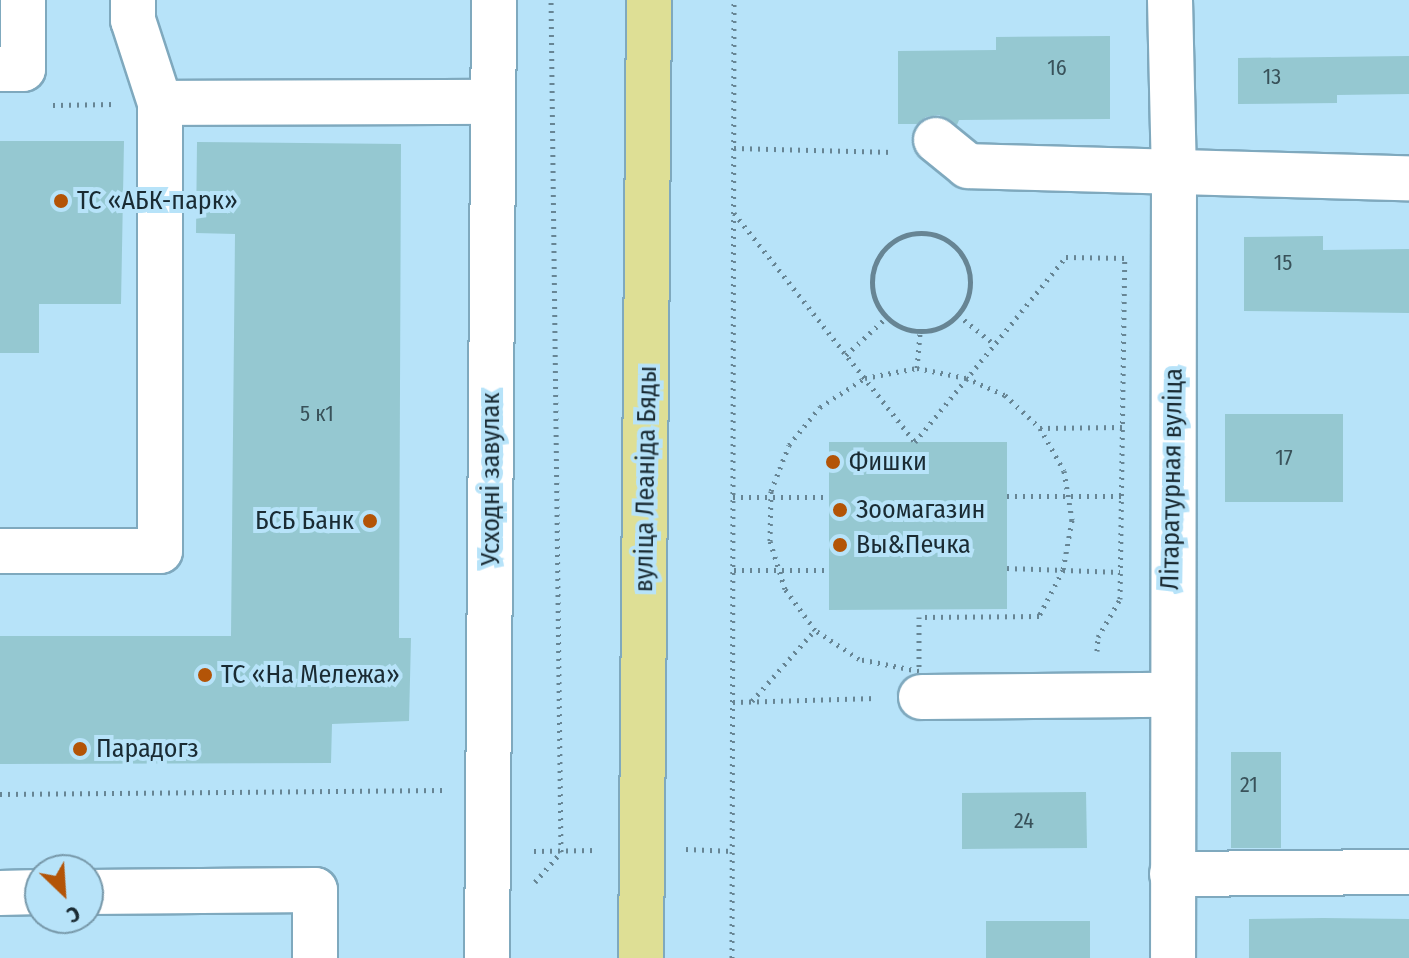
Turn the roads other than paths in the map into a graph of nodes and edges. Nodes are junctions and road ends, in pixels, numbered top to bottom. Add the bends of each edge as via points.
1 (23, 0) edge
2 (133, 0) edge
3 (494, 0) edge
4 (649, 0) edge
5 (1170, 0) edge
6 (12, 69) edge
7 (493, 102) junction
8 (160, 103) junction
9 (944, 147) road end
10 (1174, 170) junction
11 (1409, 178) edge
12 (0, 551) edge
13 (1172, 695) junction
14 (921, 697) road end
15 (1409, 872) edge
16 (1172, 874) junction
17 (24, 892) edge
18 (104, 892) edge
19 (0, 893) edge
20 (315, 958) edge
21 (487, 958) edge
22 (641, 958) edge
23 (1173, 958) edge

1 - 6 street
2 - 8 street via 133,20
3 - 7 street, Усходні завулак
4 - 22 main road, вуліца Леаніда Бяды
5 - 10 street, Літаратурная вуліца
7 - 8 street
7 - 21 street, Усходні завулак
8 - 12 street via 160,551
9 - 10 street via 968,166
10 - 11 street
10 - 13 street, Літаратурная вуліца
13 - 14 street
13 - 16 street, Літаратурная вуліца
15 - 16 street
16 - 23 street, Літаратурная вуліца
17 - 19 street
18 - 20 street via 315,890

